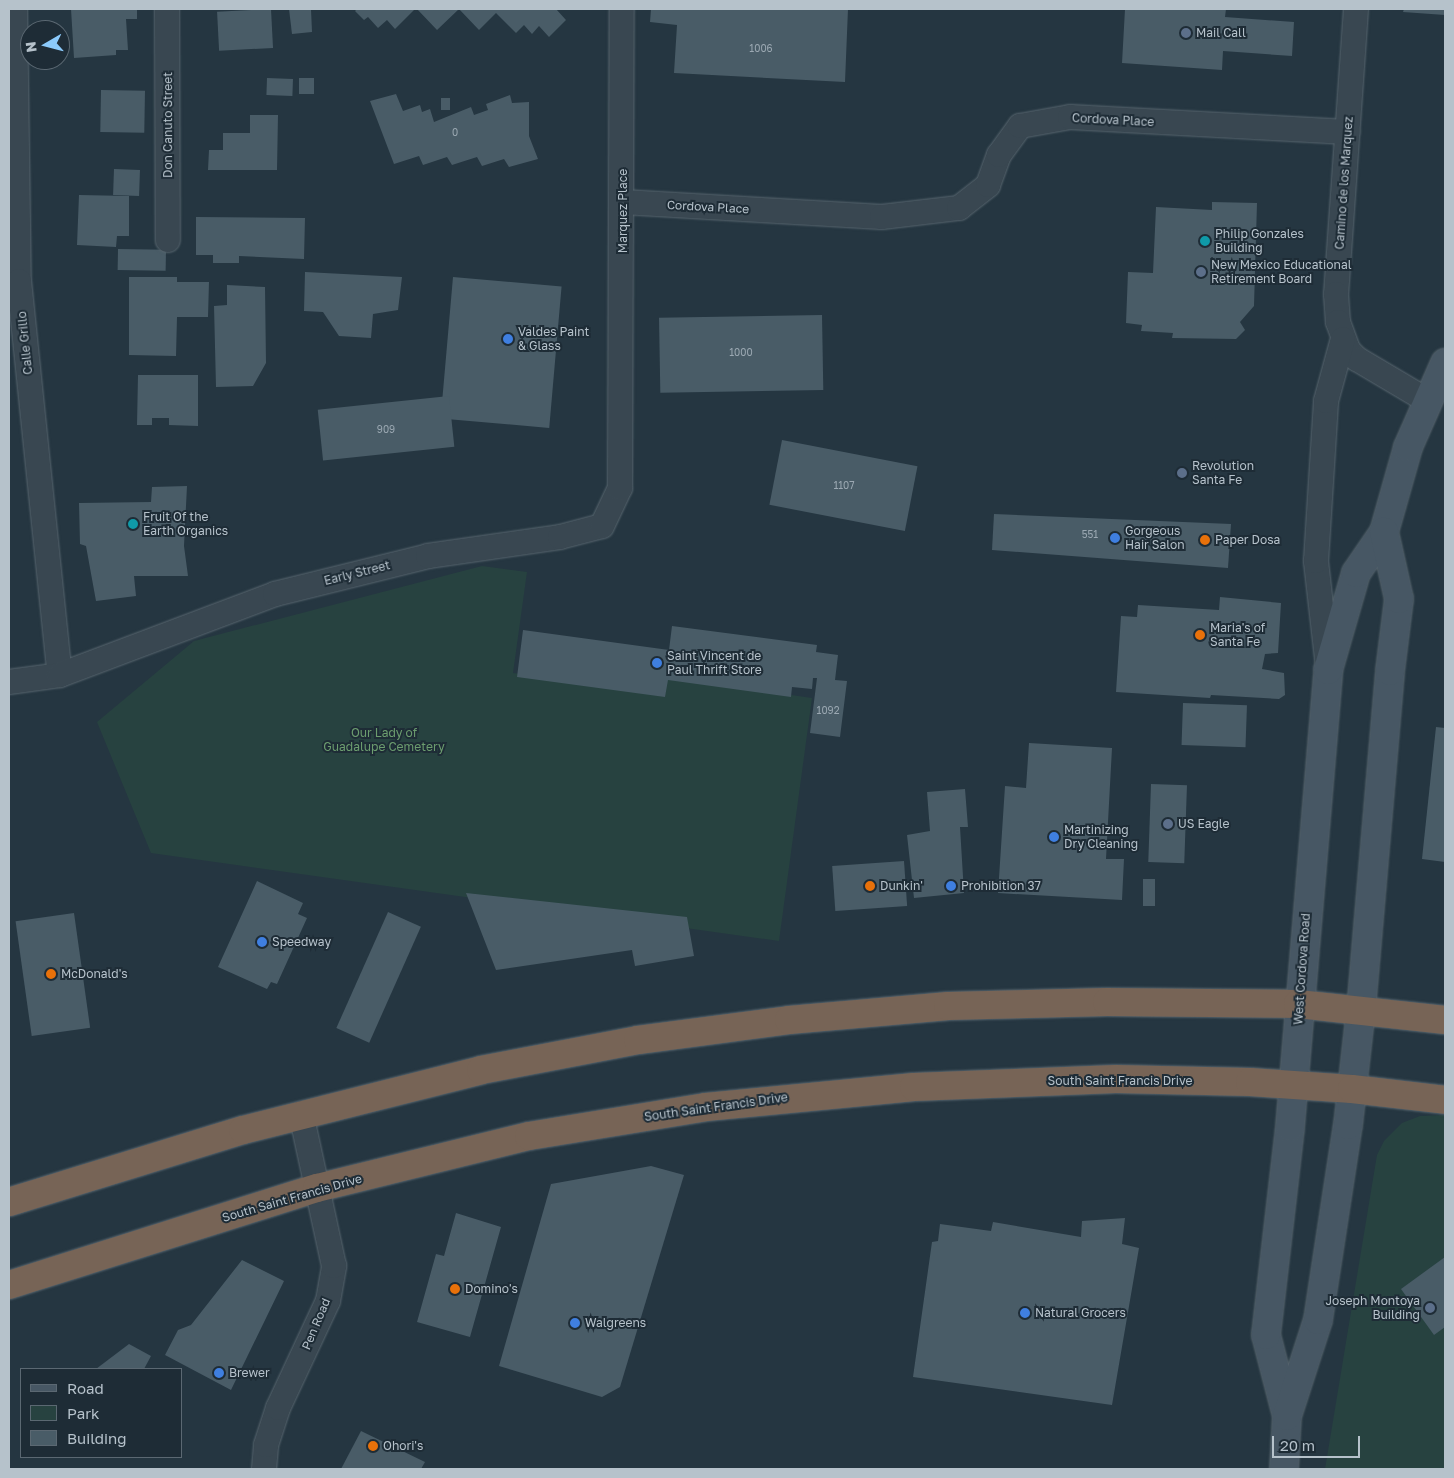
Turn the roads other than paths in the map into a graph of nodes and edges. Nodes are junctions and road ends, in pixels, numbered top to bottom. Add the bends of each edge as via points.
1 (15, 9) edge
2 (167, 9) edge
3 (622, 9) edge
4 (1356, 9) edge
5 (1348, 132) junction
6 (623, 202) junction
7 (168, 240) dead end
8 (1343, 340) junction
9 (1445, 363) edge
10 (1428, 401) junction
11 (620, 414) joint
12 (1384, 532) junction
13 (1328, 670) junction
14 (60, 675) junction
15 (9, 682) edge
16 (1298, 1004) junction
17 (1361, 1010) junction
18 (1445, 1020) edge
19 (1294, 1085) junction
20 (1352, 1089) junction
21 (1445, 1100) edge
22 (301, 1114) junction
23 (317, 1188) junction
24 (9, 1202) edge
25 (9, 1285) edge
26 (1287, 1416) junction
27 (264, 1469) edge
28 (1284, 1469) edge

1 - 14 street, Calle Grillo via 19,281
2 - 7 street, Don Canuto Street
3 - 6 street, Marquez Place
4 - 5 street, Camino de los Marquez
5 - 6 street, Cordova Place via 1070,117 1020,126 999,155 988,185 959,208 882,217
5 - 8 street, Camino de los Marquez via 1336,294
6 - 11 street, Marquez Place
8 - 10 street, Camino de los Marquez via 1357,359
8 - 13 street via 1326,401 1316,561
9 - 10 street, West Cordova Road
10 - 12 street, West Cordova Road via 1408,447
11 - 14 street, Early Street via 620,488 602,526 560,537 428,556 275,594
12 - 13 street, West Cordova Road via 1356,573
12 - 17 street, West Cordova Road via 1399,599
13 - 16 street, West Cordova Road
14 - 15 street, Early Street
16 - 17 highway
16 - 19 street, West Cordova Road
16 - 22 highway via 1107,1002 993,1005 789,1020 638,1040 481,1070
17 - 18 highway
17 - 20 street, West Cordova Road
19 - 20 highway, South Saint Francis Drive
19 - 23 highway, South Saint Francis Drive via 1116,1079 1017,1081 770,1099 529,1136
19 - 26 street, West Cordova Road via 1266,1334
20 - 21 highway, South Saint Francis Drive
20 - 26 street, West Cordova Road via 1318,1320
22 - 23 street, Pen Road
22 - 24 highway
23 - 25 highway, South Saint Francis Drive
23 - 27 street, Pen Road via 334,1266 328,1301 278,1408 266,1445
26 - 28 street, West Cordova Road

